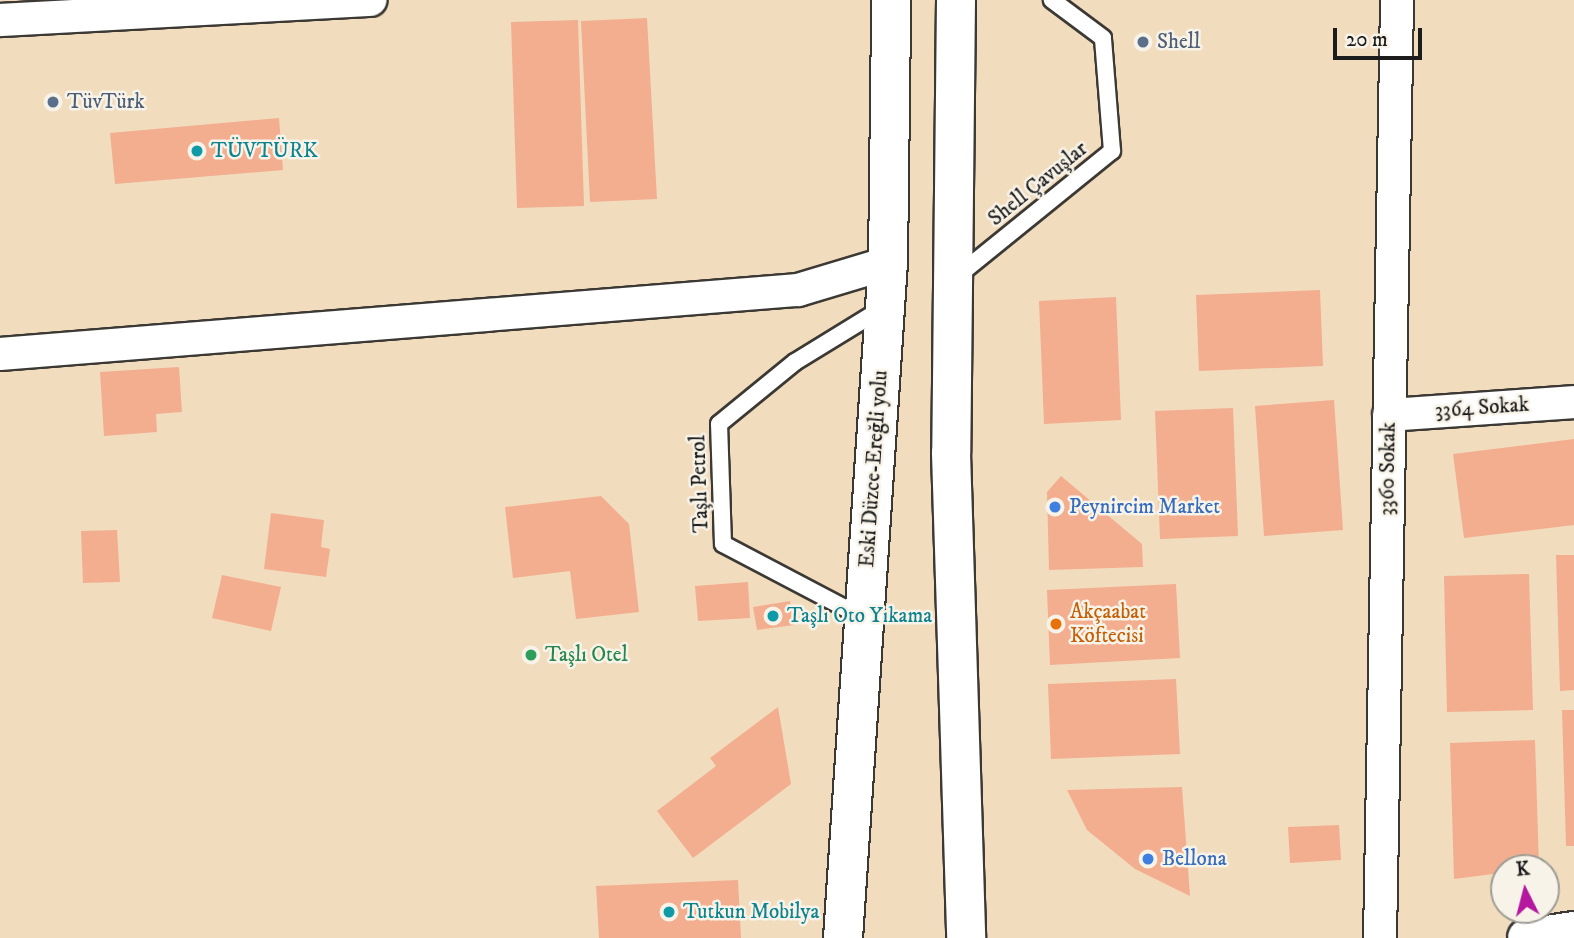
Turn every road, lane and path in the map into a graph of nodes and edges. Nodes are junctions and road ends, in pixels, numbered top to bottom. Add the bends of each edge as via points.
1 (358, 0) edge
2 (370, 0) edge
3 (891, 0) edge
4 (956, 0) edge
5 (1052, 0) edge
6 (1397, 0) edge
7 (0, 20) edge
8 (888, 262) junction
9 (951, 282) junction
10 (885, 306) junction
11 (0, 354) edge
12 (1574, 402) edge
13 (1390, 415) junction
14 (864, 618) junction
15 (1574, 931) edge
16 (843, 938) edge
17 (966, 938) edge
18 (1380, 938) edge
19 (1527, 938) edge

1 - 2 street
1 - 7 street
3 - 8 main road, Eski Düzce-Ereğli yolu
4 - 9 main road
5 - 9 lane, Shell Çavuşlar via 1103,38 1112,151
6 - 13 street, 3360 Sokak
8 - 10 main road, Eski Düzce-Ereğli yolu
8 - 11 street via 798,290
9 - 17 main road
10 - 14 main road, Eski Düzce-Ereğli yolu
10 - 14 lane, Taşlı Petrol via 794,362 719,424 723,544
12 - 13 street, 3364 Sokak
13 - 18 street, 3360 Sokak
14 - 16 main road, Eski Düzce-Ereğli yolu
15 - 19 main road

